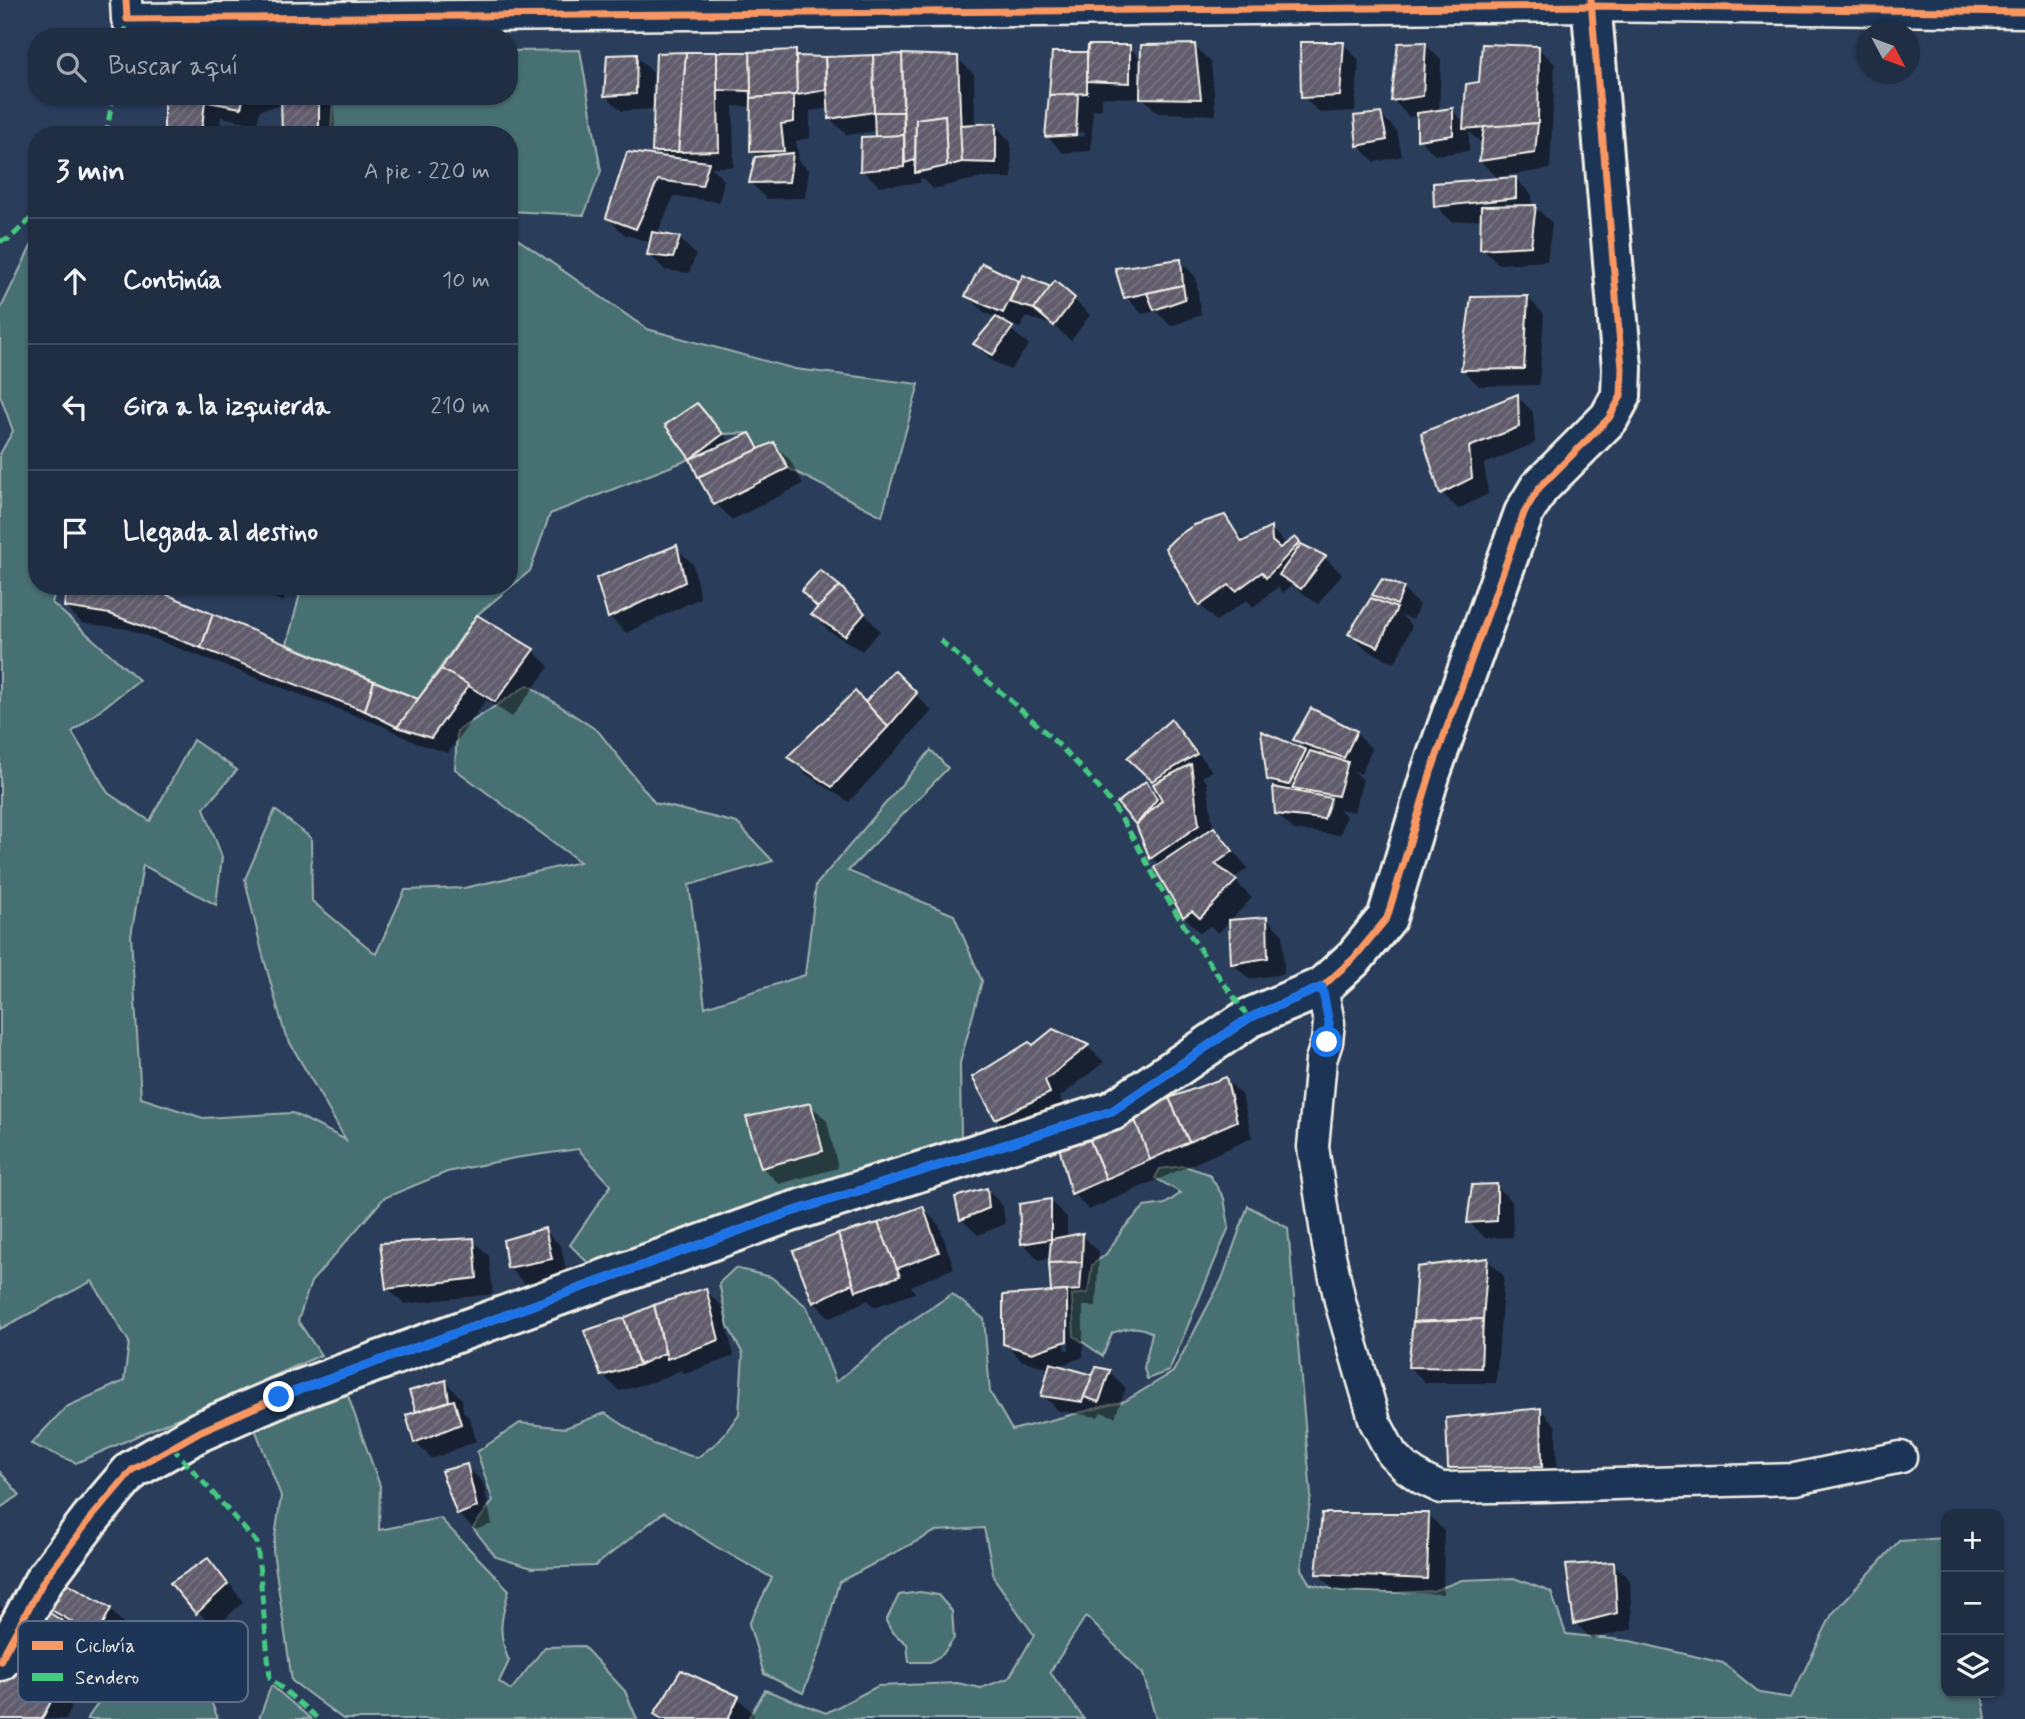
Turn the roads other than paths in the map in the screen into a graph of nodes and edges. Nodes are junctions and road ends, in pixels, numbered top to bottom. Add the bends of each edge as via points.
1 (1591, 3) edge
2 (1917, 6) edge
3 (127, 10) edge
4 (2025, 12) edge
5 (1322, 987) junction
6 (1901, 1457) dead end
7 (22, 1621) edge
8 (18, 1628) edge
9 (0, 1661) edge

1 - 2 street
1 - 3 street
1 - 5 street via 1621,396 1609,418 1539,488 1524,513 1431,772 1387,918
2 - 4 street
5 - 6 street via 1329,1023 1313,1147 1328,1246 1375,1422 1392,1454 1405,1467 1441,1488 1795,1479
5 - 7 street via 1249,1018 1112,1111 785,1214 279,1397 201,1431 132,1470 44,1580
8 - 9 street

